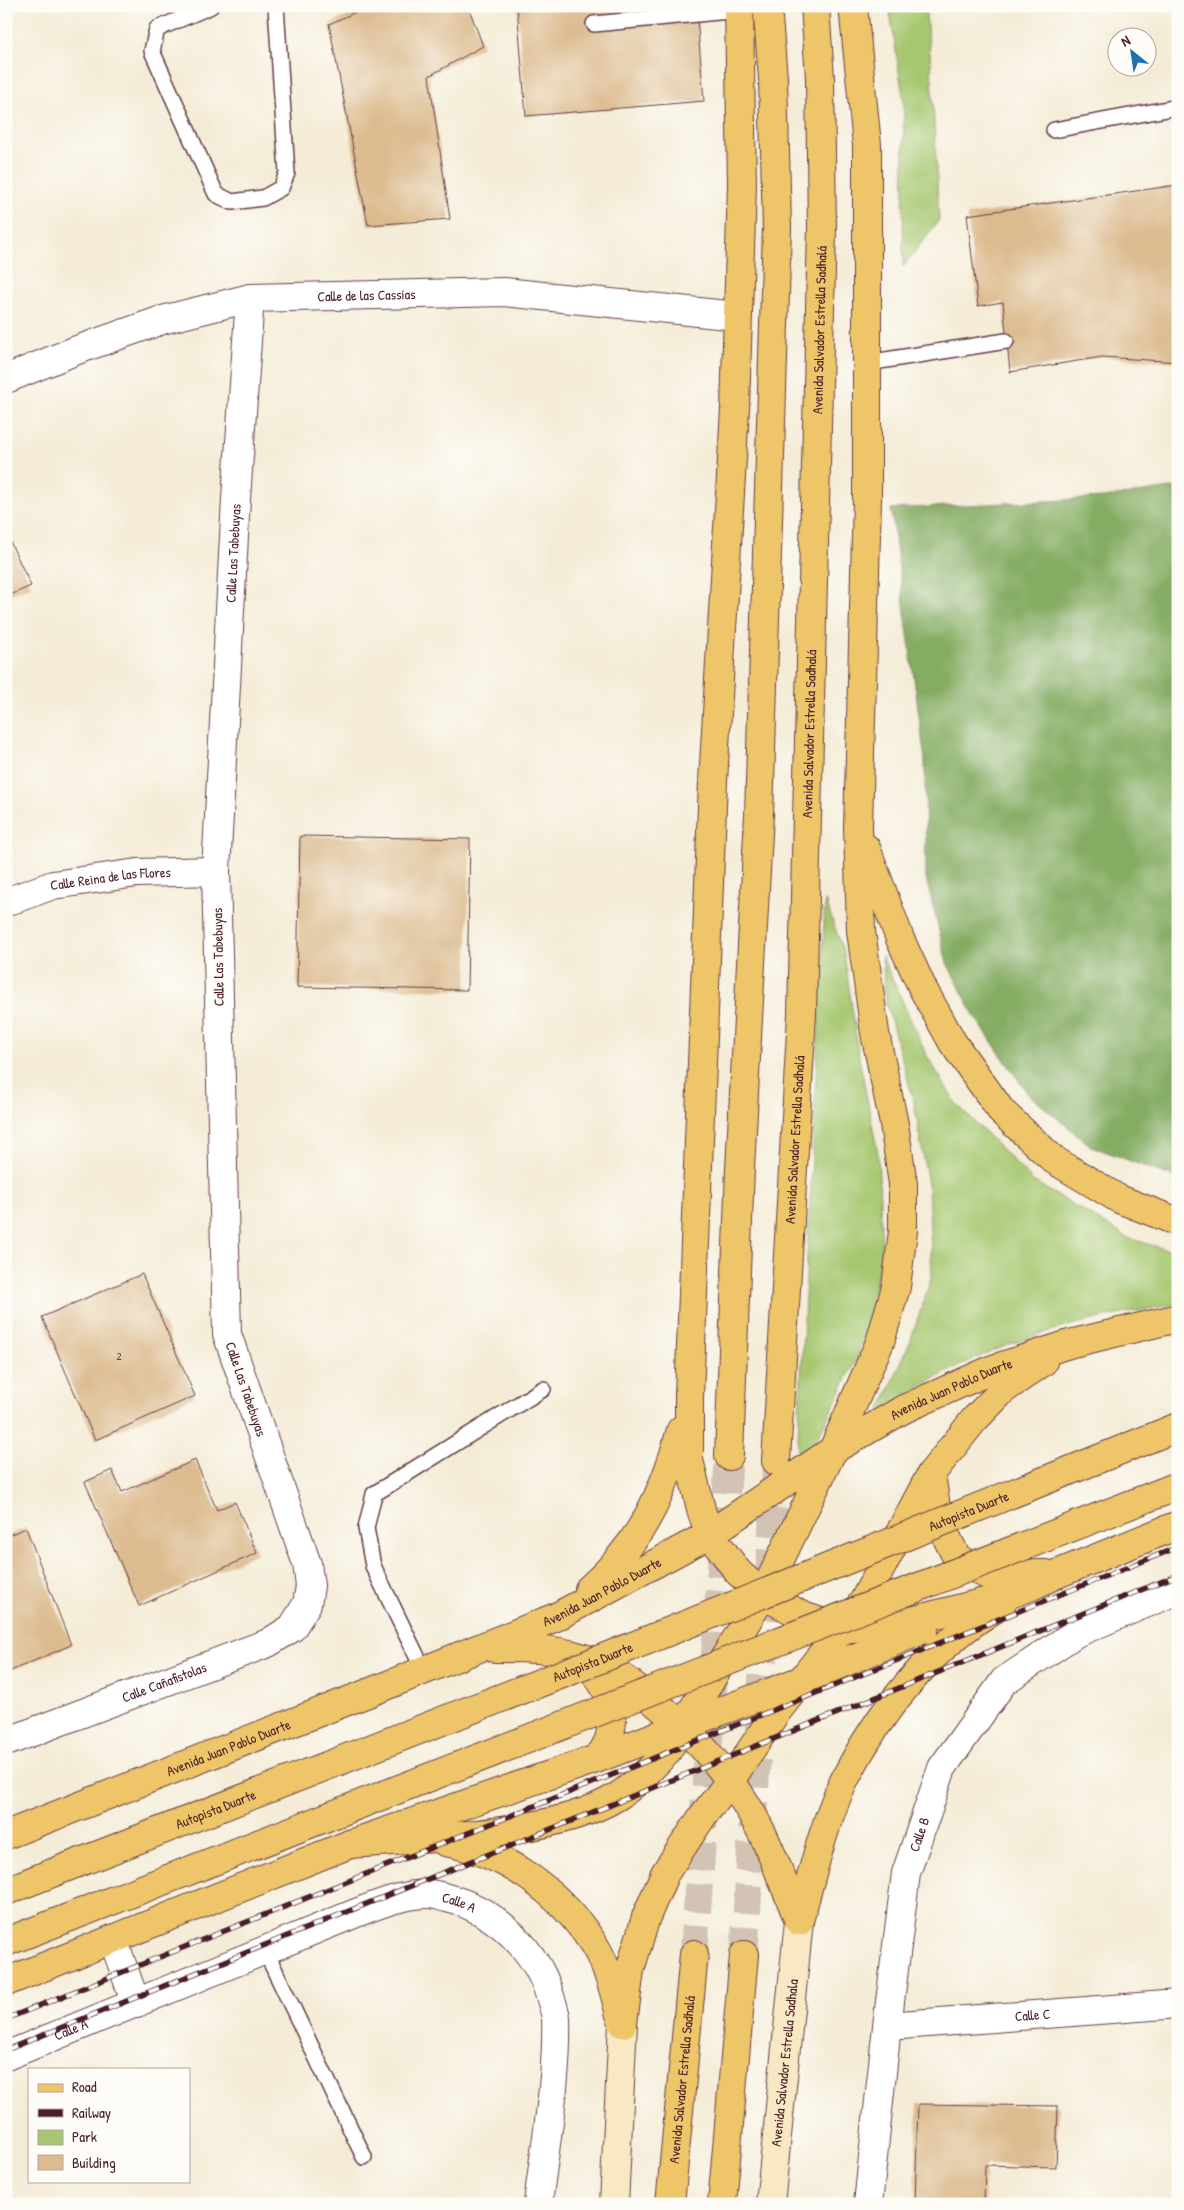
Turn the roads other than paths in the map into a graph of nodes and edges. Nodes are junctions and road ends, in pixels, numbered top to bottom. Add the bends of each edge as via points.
1 (211, 6) edge
2 (276, 6) edge
3 (767, 6) edge
4 (815, 6) edge
5 (853, 6) edge
6 (739, 8) edge
7 (594, 24) dead end
8 (1178, 107) edge
9 (1054, 130) dead end
10 (250, 298) junction
11 (737, 316) junction
12 (1006, 341) dead end
13 (866, 363) junction
14 (6, 379) edge
15 (858, 827) junction
16 (216, 871) junction
17 (6, 902) edge
18 (1178, 1222) edge
19 (1178, 1318) edge
20 (1069, 1344) junction
21 (544, 1389) dead end
22 (689, 1397) junction
23 (1178, 1427) edge
24 (833, 1450) junction
25 (730, 1456) tunnel mouth
26 (776, 1461) tunnel mouth
27 (931, 1474) junction
28 (1178, 1486) edge
29 (1178, 1525) edge
30 (710, 1534) junction
31 (1178, 1539) edge
32 (1057, 1574) junction
33 (1032, 1586) junction
34 (1178, 1590) edge
35 (763, 1595) junction
36 (996, 1599) junction
37 (307, 1604) joint
38 (556, 1617) junction
39 (842, 1629) junction
40 (483, 1647) junction
41 (566, 1653) junction
42 (424, 1671) junction
43 (802, 1680) junction
44 (683, 1726) junction
45 (6, 1742) edge
46 (596, 1759) junction
47 (730, 1781) junction
48 (6, 1835) edge
49 (421, 1838) junction
50 (350, 1844) junction
51 (6, 1890) edge
52 (799, 1921) junction
53 (112, 1939) junction
54 (6, 1942) edge
55 (265, 1950) junction
56 (694, 1954) tunnel mouth
57 (744, 1955) tunnel mouth
58 (6, 1982) edge
59 (136, 2004) junction
60 (1178, 2004) edge
61 (622, 2023) junction
62 (887, 2026) junction
63 (6, 2056) edge
64 (364, 2157) dead end
65 (538, 2204) edge
66 (614, 2204) edge
67 (670, 2204) edge
68 (722, 2204) edge
69 (770, 2204) edge
70 (868, 2204) edge

1 - 2 lane via 157,29 152,51 216,194 232,202 263,198 281,188 287,173
3 - 25 main road via 773,78 776,237 759,815 740,1168
4 - 26 main road, Avenida Salvador Estrella Sadhalá via 820,78 822,229 802,1014
5 - 13 main road via 867,145
6 - 7 lane
6 - 11 main road via 742,185
8 - 9 lane
10 - 11 street, Calle de las Cassias via 504,292
10 - 14 street, Calle de las Cassias via 162,320
10 - 16 street, Calle Las Tabebuyas
11 - 22 main road via 735,409 713,781
12 - 13 lane
13 - 15 main road via 867,499
15 - 18 main road via 900,939 924,990 953,1043 1002,1112 1054,1160 1119,1199
15 - 24 main road via 861,932 875,1033 903,1184 903,1231 896,1287 880,1342
16 - 17 street, Calle Reina de las Flores via 137,872 53,885
16 - 37 street, Calle Las Tabebuyas via 227,1334 307,1564 310,1586
19 - 20 main road, Avenida Juan Pablo Duarte
20 - 24 main road, Avenida Juan Pablo Duarte via 993,1369 904,1409
20 - 27 main road via 1003,1390
21 - 42 lane via 374,1494 366,1528 374,1566
22 - 30 main road via 688,1460
22 - 38 main road via 662,1491 640,1530 610,1571
23 - 51 main road, Autopista Duarte, bridge via 583,1666
24 - 30 main road, Avenida Juan Pablo Duarte
24 - 35 main road
27 - 32 main road via 943,1530 957,1558 985,1574
27 - 39 main road via 863,1602
28 - 54 main road, bridge
29 - 32 main road
30 - 35 main road via 738,1572
30 - 38 main road, Avenida Juan Pablo Duarte
31 - 33 street
32 - 33 main road
33 - 36 main road
33 - 52 main road via 988,1612 958,1635 899,1693 843,1784
34 - 62 street, Calle B via 1076,1633 1004,1681 942,1768 906,1873
35 - 39 main road via 803,1616
35 - 44 main road
36 - 39 main road via 907,1622
36 - 43 main road
37 - 45 street, Calle Cañafistolas via 292,1628 268,1643
38 - 40 main road, Avenida Juan Pablo Duarte
39 - 43 main road
40 - 41 main road via 536,1648
40 - 42 main road, Avenida Juan Pablo Duarte
41 - 44 main road via 608,1667
41 - 46 main road via 595,1674 610,1700 612,1731 605,1751
42 - 48 main road, Avenida Juan Pablo Duarte
43 - 44 main road
43 - 47 main road
44 - 46 main road
44 - 47 main road
44 - 49 main road via 666,1753 631,1787 618,1797 580,1814 525,1827
46 - 50 main road
47 - 52 main road via 762,1833
47 - 61 main road via 665,1873 646,1917 630,1970
49 - 50 main road
49 - 61 main road via 463,1845 502,1860 538,1883 569,1911 594,1944 612,1983
50 - 53 main road
52 - 69 main road, Avenida Salvador Estrella Sadhala
53 - 58 main road
53 - 59 street
55 - 59 street, Calle A
55 - 64 lane
55 - 65 street, Calle A via 395,1899 430,1894 476,1908 513,1936 541,1973 556,2016 552,2085
56 - 67 main road, Avenida Salvador Estrella Sadhalá
57 - 68 main road
59 - 63 street, Calle A
60 - 62 street, Calle C
61 - 66 main road
62 - 70 street, Calle B

